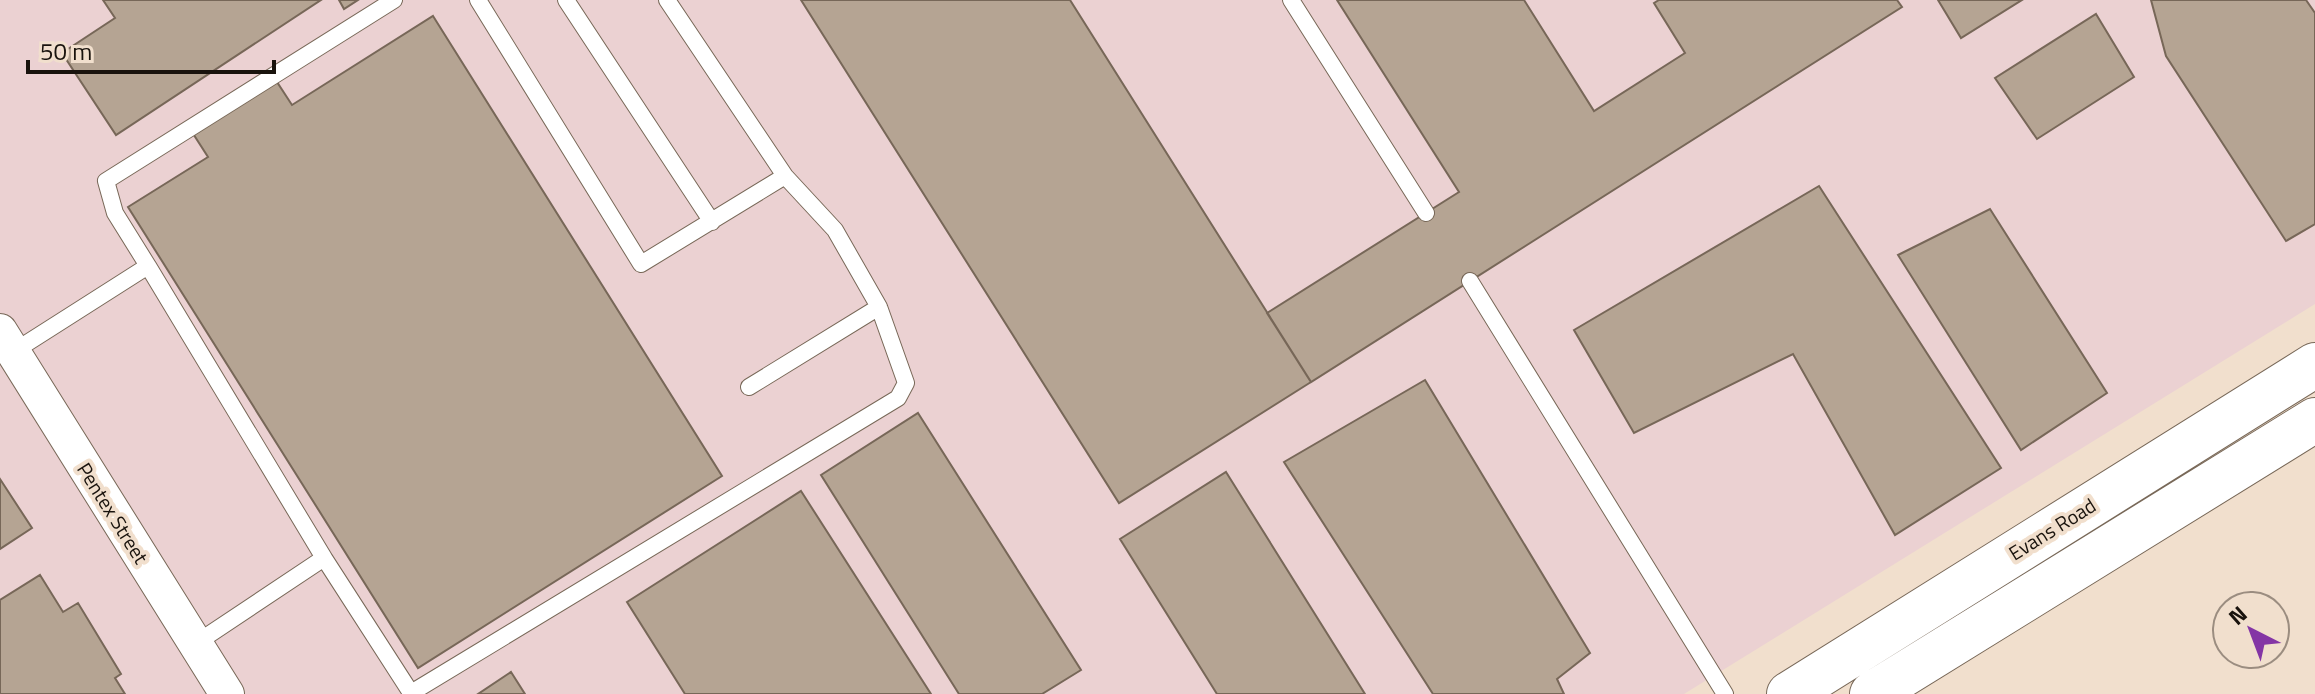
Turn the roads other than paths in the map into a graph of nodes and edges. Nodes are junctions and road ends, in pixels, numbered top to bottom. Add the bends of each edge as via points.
1 (394, 0) edge
2 (478, 0) edge
3 (566, 0) edge
4 (667, 0) edge
5 (1291, 0) edge
6 (785, 176) junction
7 (1426, 213) dead end
8 (712, 222) junction
9 (148, 266) junction
10 (1470, 281) dead end
11 (879, 307) junction
12 (6, 341) edge
13 (2314, 367) edge
14 (749, 387) dead end
15 (2315, 420) edge
16 (324, 558) junction
17 (195, 644) junction
18 (227, 694) edge
19 (1725, 694) edge
20 (1789, 694) edge
21 (1872, 694) edge

1 - 9 lane via 106,181 115,213
2 - 8 lane via 641,264
3 - 8 lane
4 - 6 lane
5 - 7 lane
6 - 8 lane
6 - 11 lane via 835,230
9 - 12 lane
9 - 16 lane
10 - 19 lane
11 - 14 lane
11 - 16 lane via 906,383 898,398 411,693
12 - 17 street, Pentex Street
13 - 20 main road, Evans Road
15 - 21 main road
16 - 17 lane
17 - 18 street, Pentex Street

